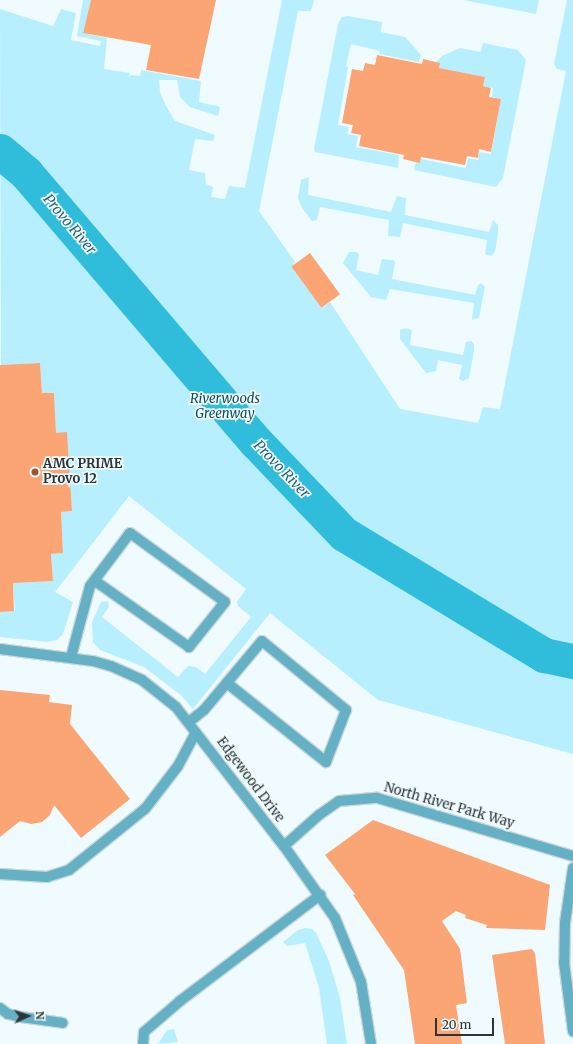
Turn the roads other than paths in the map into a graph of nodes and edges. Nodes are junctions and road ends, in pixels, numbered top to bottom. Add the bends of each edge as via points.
1 (94, 581) junction
2 (0, 648) edge
3 (71, 657) junction
4 (227, 683) junction
5 (189, 722) junction
6 (196, 732) junction
7 (284, 846) junction
8 (573, 856) edge
9 (573, 868) edge
10 (0, 874) edge
11 (320, 895) junction
12 (568, 950) edge
13 (0, 1008) edge
14 (63, 1024) dead end
15 (573, 1031) edge
16 (143, 1044) edge
17 (371, 1044) edge

1 - 1 street via 189,647 225,602 130,532
1 - 3 street via 90,586
2 - 3 street, Edgewood Drive
3 - 5 street, Edgewood Drive via 112,666 142,680 176,707
4 - 4 street via 239,693 326,762 346,710 262,641
4 - 5 street via 204,710
5 - 6 street, Edgewood Drive
6 - 7 street, Edgewood Drive
6 - 10 street via 178,766 145,809 69,870 47,877
7 - 8 street, North River Park Way via 339,801 377,798
7 - 11 street, Edgewood Drive
9 - 12 street via 565,923
11 - 16 street via 180,1001 144,1032
11 - 17 street, Edgewood Drive via 335,918 354,961 361,982
12 - 15 street
13 - 14 street via 8,1014

